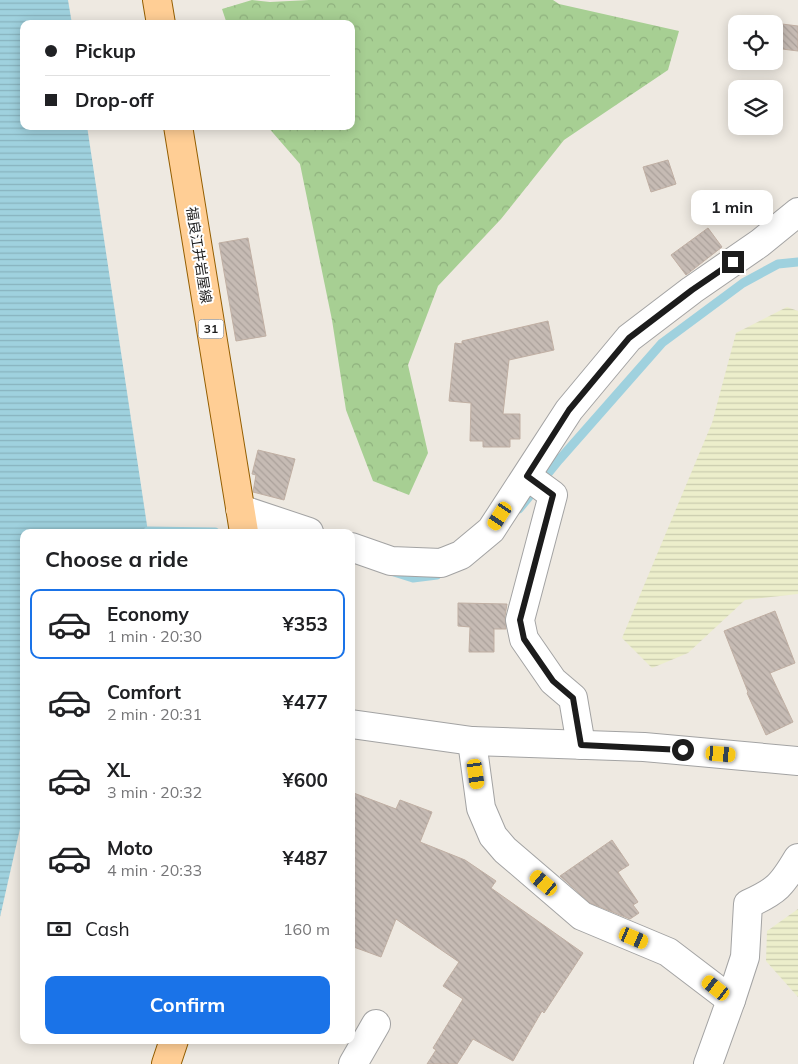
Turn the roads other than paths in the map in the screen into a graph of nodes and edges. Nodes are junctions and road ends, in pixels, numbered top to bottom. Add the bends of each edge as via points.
1 (157, 0) edge
2 (160, 20) edge
3 (179, 130) edge
4 (798, 212) edge
5 (527, 476) junction
6 (242, 521) edge
7 (291, 529) edge
8 (355, 548) edge
9 (355, 725) edge
10 (472, 741) junction
11 (581, 745) junction
12 (798, 761) edge
13 (798, 858) edge
14 (731, 1000) junction
15 (376, 1024) dead end
16 (173, 1044) edge
17 (166, 1064) edge
18 (353, 1064) edge
19 (708, 1064) edge

1 - 2 main road
3 - 6 main road, 福良江井岩屋線 / 31
4 - 5 street via 629,338 569,410
5 - 8 street via 491,530 454,558 441,563 391,561
5 - 11 street via 553,495 520,620 524,639 553,681 573,698
6 - 7 street
9 - 10 street
10 - 11 street
10 - 14 street via 481,808 493,836 505,850 582,916 668,952
11 - 12 street via 644,747
13 - 14 street via 784,882 768,895 748,904 745,957
14 - 19 street
15 - 18 street
16 - 17 main road

